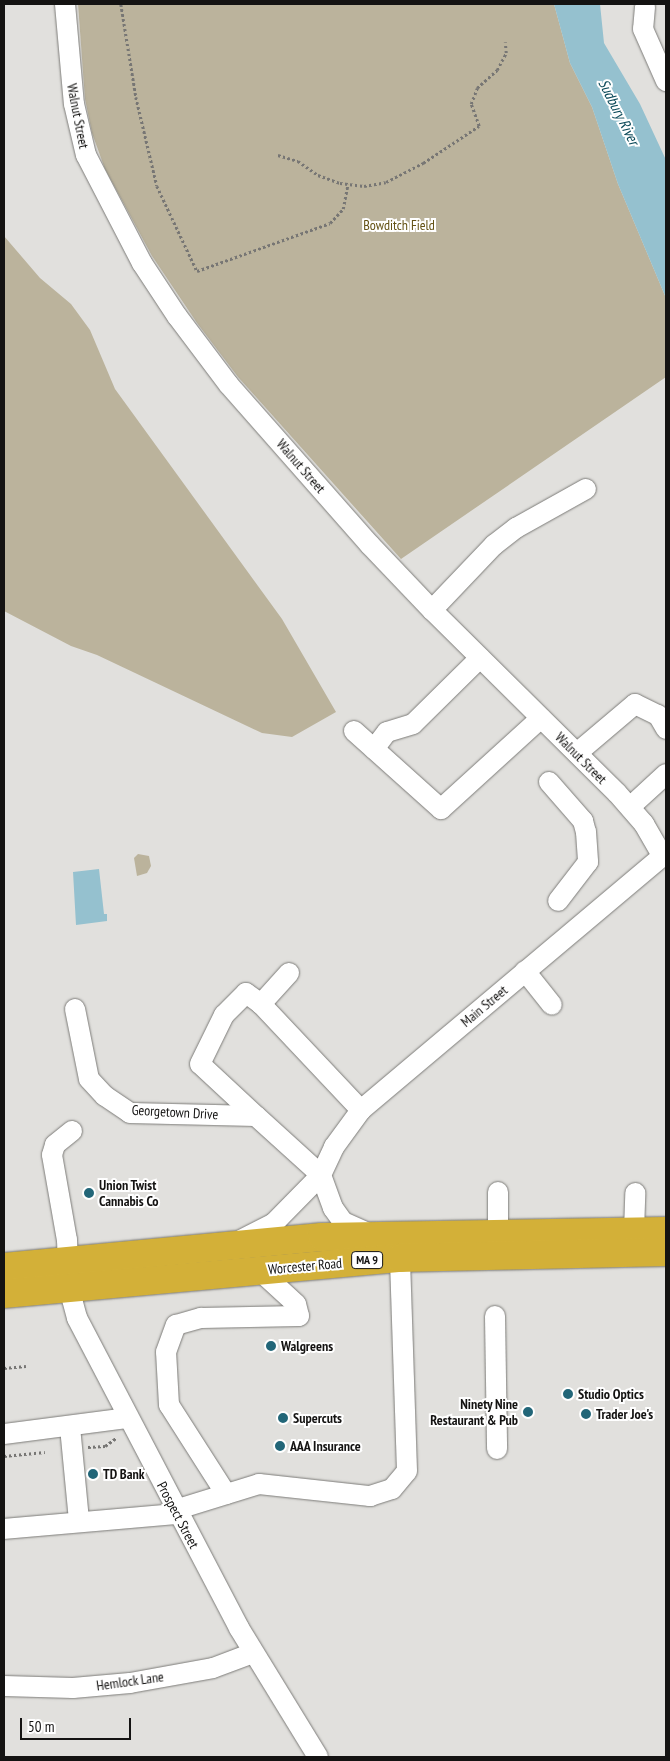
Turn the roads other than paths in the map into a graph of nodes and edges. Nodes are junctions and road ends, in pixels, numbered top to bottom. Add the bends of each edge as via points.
1 (65, 4) edge
2 (646, 5) edge
3 (666, 81) edge
4 (586, 489) dead end
5 (432, 610) junction
6 (480, 658) junction
7 (541, 718) junction
8 (666, 729) edge
9 (354, 731) dead end
10 (374, 749) junction
11 (577, 753) junction
12 (666, 774) edge
13 (549, 782) dead end
14 (630, 807) junction
15 (664, 854) edge
16 (558, 901) dead end
17 (526, 971) junction
18 (289, 973) dead end
19 (261, 1004) junction
20 (552, 1005) dead end
21 (75, 1009) dead end
22 (361, 1110) junction
23 (256, 1116) junction
24 (72, 1131) dead end
25 (321, 1175) junction
26 (498, 1192) dead end
27 (635, 1193) dead end
28 (634, 1230) junction
29 (666, 1230) edge
30 (498, 1232) junction
31 (374, 1235) junction
32 (232, 1244) junction
33 (666, 1252) edge
34 (400, 1258) junction
35 (4, 1267) edge
36 (259, 1270) junction
37 (69, 1274) junction
38 (4, 1294) edge
39 (495, 1316) dead end
40 (128, 1418) junction
41 (70, 1427) junction
42 (4, 1434) edge
43 (497, 1449) dead end
44 (226, 1494) junction
45 (176, 1512) junction
46 (79, 1521) junction
47 (4, 1528) edge
48 (253, 1653) junction
49 (4, 1686) edge
50 (318, 1757) edge

1 - 5 street, Walnut Street via 74,104 82,144 98,181 148,273 229,384
2 - 3 street via 644,29
4 - 5 street via 516,528 494,545
5 - 6 street, Walnut Street
6 - 7 street, Walnut Street
6 - 10 street via 413,724 387,732
7 - 10 street via 441,809
7 - 11 street, Walnut Street
8 - 11 street via 658,716 635,704
9 - 10 street
11 - 14 street, Walnut Street
12 - 14 street
13 - 16 street via 583,821 586,832 588,862
14 - 15 street, Walnut Street
15 - 17 street, Main Street
17 - 20 street
17 - 22 street, Main Street
18 - 19 street
19 - 22 street
19 - 23 street via 246,993 224,1015 200,1064
21 - 23 street, Georgetown Drive via 89,1079 105,1096 130,1113
22 - 25 street, Main Street via 334,1147
23 - 25 street
24 - 37 street, Prospect Street via 54,1146 52,1155
25 - 31 street via 333,1208 343,1222
25 - 32 street, Main Street via 274,1223
26 - 30 street
27 - 28 street
28 - 29 highway, Worcester Road / MA 9
28 - 30 highway, Worcester Road / MA 9
30 - 31 highway, Worcester Road / MA 9
31 - 32 highway, Worcester Road / MA 9
32 - 37 highway, Worcester Road / MA 9
33 - 34 highway, Worcester Road / MA 9
34 - 36 highway, Worcester Road / MA 9
34 - 44 street via 407,1471 392,1489 370,1496 259,1484
35 - 37 highway, Worcester Road / MA 9
36 - 37 highway, Worcester Road / MA 9
36 - 44 street via 296,1304 299,1316 201,1318 184,1322 176,1325 166,1352 169,1405
37 - 38 highway, Worcester Road / MA 9
37 - 40 street, Prospect Street via 77,1318
39 - 43 street
40 - 41 street
40 - 45 street, Prospect Street
41 - 42 street
41 - 46 street
44 - 45 street
45 - 46 street
45 - 48 street, Prospect Street
46 - 47 street
48 - 49 street, Hemlock Lane via 213,1668 130,1683 73,1688
48 - 50 street, Prospect Street

